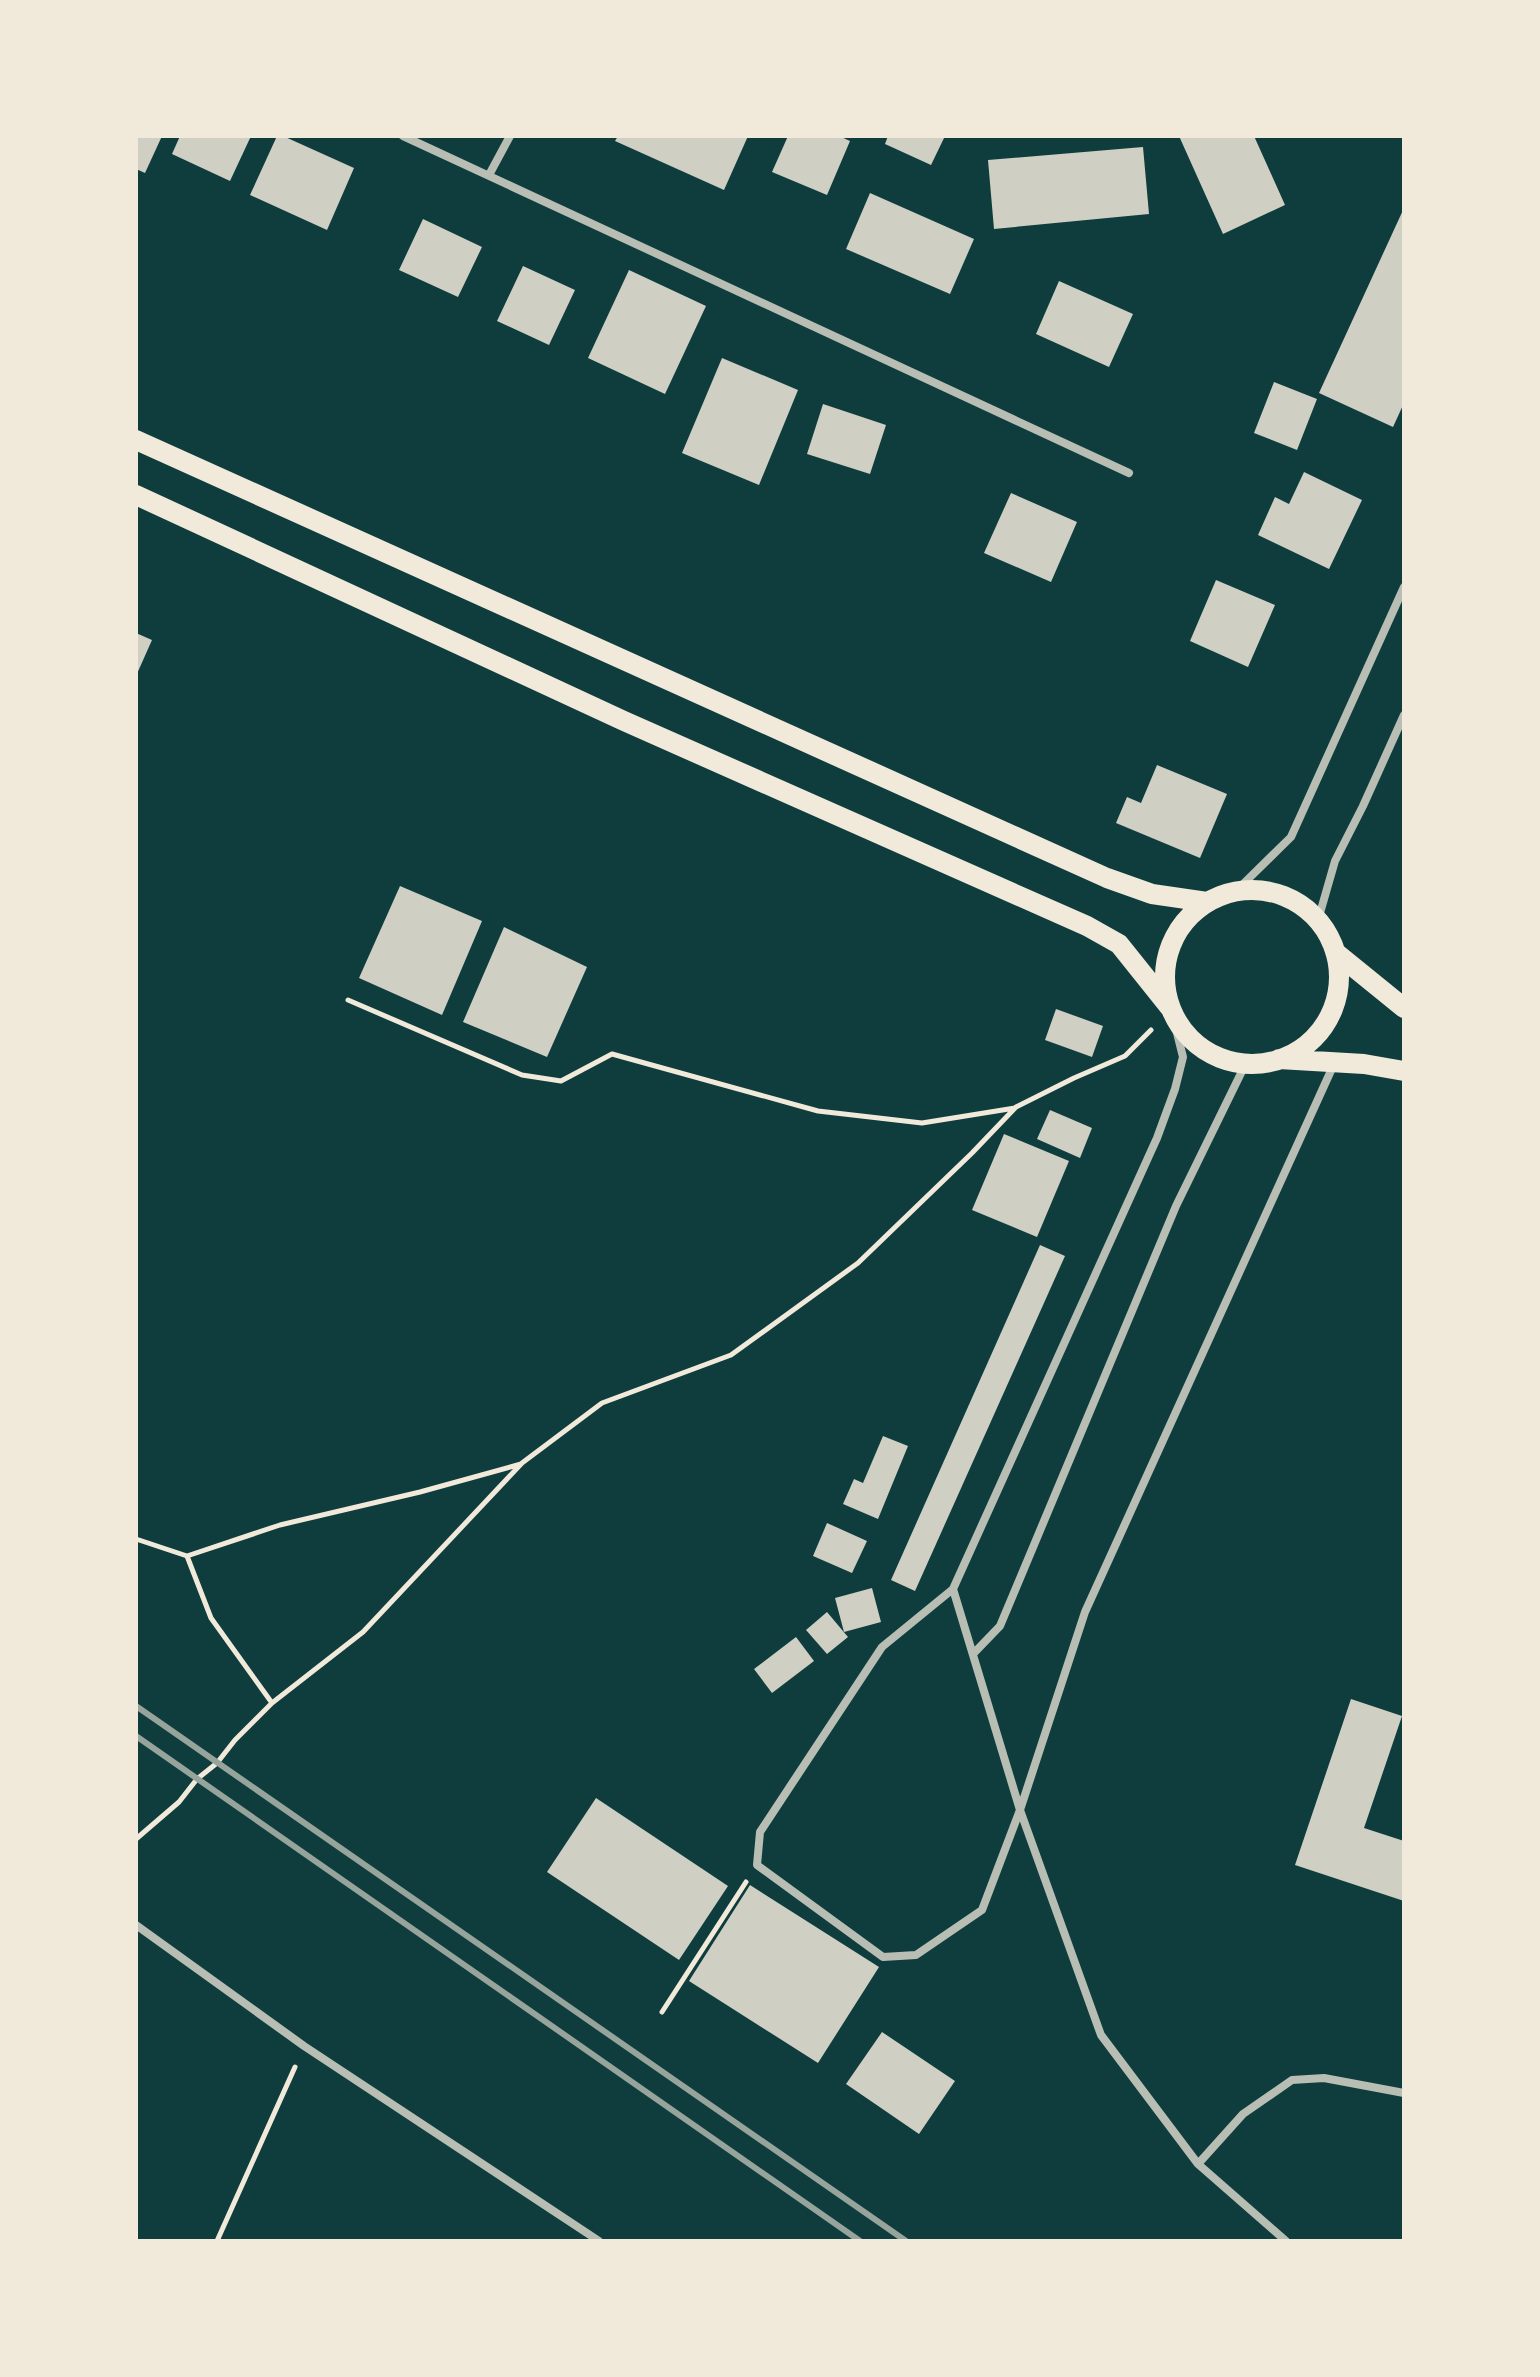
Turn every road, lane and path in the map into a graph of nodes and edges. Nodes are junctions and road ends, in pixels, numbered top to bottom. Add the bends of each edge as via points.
1 (403, 136) edge
2 (510, 136) edge
3 (489, 175) junction
4 (136, 440) edge
5 (1129, 473) dead end
6 (136, 495) edge
7 (1404, 587) edge
8 (1404, 715) edge
9 (1236, 891) junction
10 (1207, 902) junction
11 (1318, 920) junction
12 (1335, 952) junction
13 (348, 1000) dead end
14 (1404, 1008) edge
15 (1171, 1009) junction
16 (1279, 1059) junction
17 (1246, 1063) junction
18 (1334, 1063) junction
19 (1404, 1071) edge
20 (1016, 1107) junction
21 (522, 1463) junction
22 (136, 1539) edge
23 (187, 1556) junction
24 (953, 1589) junction
25 (974, 1653) junction
26 (272, 1703) junction
27 (1020, 1810) junction
28 (136, 1839) edge
29 (757, 1865) junction
30 (136, 1925) edge
31 (662, 2012) dead end
32 (304, 2046) junction
33 (1404, 2093) edge
34 (1198, 2164) junction
35 (217, 2241) edge
36 (599, 2241) edge
37 (1286, 2241) edge

1 - 3 street
2 - 3 street
3 - 5 street
4 - 10 main road via 1107,878 1152,894
6 - 15 main road via 1087,926 1119,944
7 - 9 street via 1291,837
8 - 11 street via 1335,861
9 - 10 main road
9 - 11 main road via 1281,894
10 - 15 main road via 1188,917 1166,961
11 - 12 main road
12 - 14 main road
12 - 16 main road via 1334,1005 1321,1029
13 - 20 path via 522,1075 561,1081 612,1054 818,1111 922,1123
15 - 17 main road via 1193,1041 1227,1060
15 - 20 path via 1125,1056
15 - 24 street via 1183,1057 1157,1138
16 - 17 main road
16 - 18 main road
17 - 25 street via 1176,1206 1000,1626
18 - 19 main road
18 - 27 street via 1085,1612
20 - 21 path via 858,1263 731,1355 602,1403
21 - 23 path via 280,1525
21 - 26 path via 363,1632
22 - 23 path
23 - 26 path via 211,1618
24 - 25 street
24 - 29 street via 882,1647 760,1832
25 - 27 street
26 - 28 path via 179,1802
27 - 29 street via 982,1910 916,1955 883,1957
27 - 34 street via 1101,2035
29 - 31 path
30 - 32 street
32 - 35 path
32 - 36 street
33 - 34 street via 1324,2078 1292,2080 1243,2114
34 - 37 street

